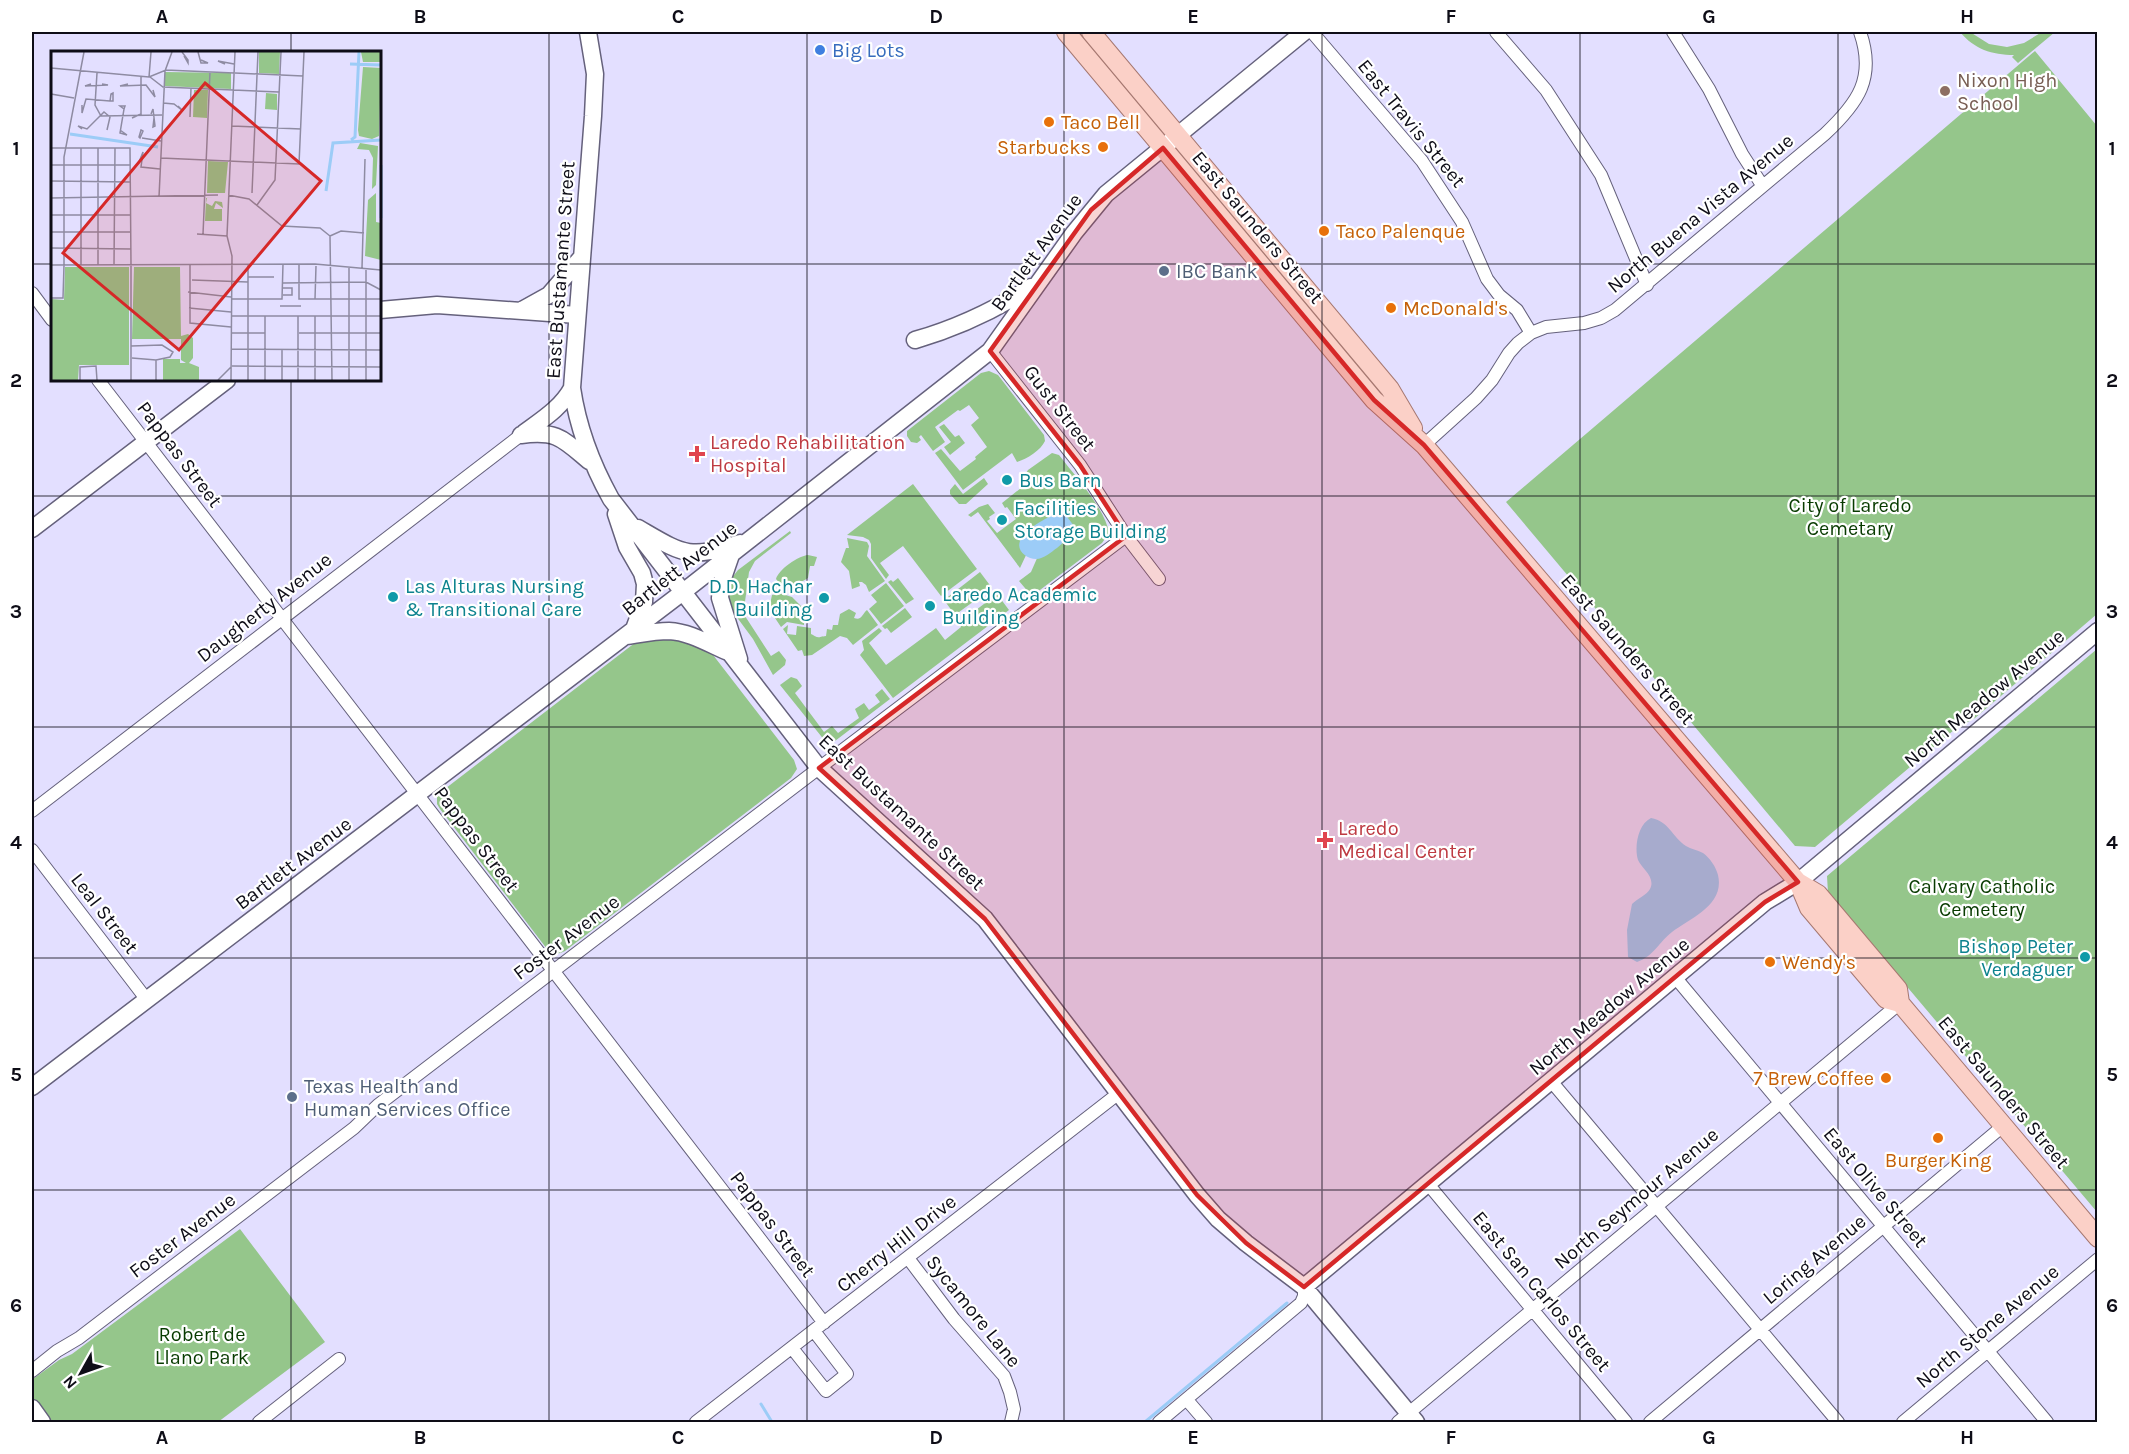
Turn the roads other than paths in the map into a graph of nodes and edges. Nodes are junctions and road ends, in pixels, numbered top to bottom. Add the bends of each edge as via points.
1 (588, 32) edge
2 (1066, 32) edge
3 (1091, 32) edge
4 (1304, 32) edge
5 (1312, 32) edge
6 (1496, 32) edge
7 (1673, 32) edge
8 (1860, 32) edge
9 (1178, 135) junction
10 (1163, 148) junction
11 (1762, 185) junction
12 (582, 258) junction
13 (1040, 281) junction
14 (1647, 285) junction
15 (32, 293) edge
16 (381, 310) edge
17 (521, 310) junction
18 (577, 315) junction
19 (51, 319) edge
20 (1531, 333) junction
21 (915, 340) dead end
22 (990, 351) junction
23 (99, 381) edge
24 (226, 381) edge
25 (572, 388) junction
26 (521, 435) junction
27 (146, 442) junction
28 (1424, 445) junction
29 (592, 464) junction
30 (611, 499) junction
31 (628, 522) junction
32 (32, 530) edge
33 (1126, 536) junction
34 (749, 540) junction
35 (732, 554) junction
36 (1159, 579) dead end
37 (683, 592) junction
38 (281, 618) junction
39 (2097, 631) edge
40 (629, 633) junction
41 (730, 653) junction
42 (742, 669) junction
43 (819, 768) junction
44 (418, 795) junction
45 (32, 811) edge
46 (32, 850) edge
47 (1798, 882) junction
48 (554, 972) junction
49 (1675, 977) junction
50 (147, 1000) junction
51 (1900, 1003) junction
52 (1551, 1081) junction
53 (32, 1088) edge
54 (1119, 1094) junction
55 (1780, 1103) junction
56 (2003, 1126) junction
57 (1428, 1185) junction
58 (1656, 1206) junction
59 (1883, 1227) junction
60 (2097, 1238) edge
61 (908, 1258) junction
62 (2097, 1259) edge
63 (1304, 1287) junction
64 (1532, 1310) junction
65 (824, 1323) junction
66 (1760, 1330) junction
67 (813, 1331) junction
68 (792, 1348) junction
69 (1987, 1352) junction
70 (339, 1359) dead end
71 (32, 1371) edge
72 (1187, 1400) junction
73 (32, 1408) edge
74 (1407, 1420) edge
75 (42, 1422) edge
76 (259, 1422) edge
77 (696, 1422) edge
78 (1011, 1422) edge
79 (1160, 1422) edge
80 (1206, 1422) edge
81 (1626, 1422) edge
82 (1650, 1422) edge
83 (1838, 1422) edge
84 (1903, 1422) edge
85 (2047, 1422) edge

1 - 12 main road, East Bustamante Street via 595,74
2 - 10 main road, East Saunders Street
3 - 9 main road, East Saunders Street
4 - 9 main road, Bartlett Avenue
5 - 20 street, East Travis Street via 1422,161 1462,222 1487,279 1517,310
6 - 14 street via 1546,90 1601,175
7 - 11 street
8 - 11 street, North Buena Vista Avenue via 1867,69 1854,104 1825,134
9 - 10 main road, Bartlett Avenue
9 - 28 main road, East Saunders Street via 1390,389
10 - 13 main road, Bartlett Avenue via 1106,194
10 - 28 main road, East Saunders Street via 1374,400
11 - 14 street, North Buena Vista Avenue
12 - 17 main road via 549,295
12 - 18 main road, East Bustamante Street
13 - 21 main road via 965,323
13 - 22 main road, Bartlett Avenue
14 - 20 street, North Buena Vista Avenue via 1601,318
15 - 19 street
16 - 17 main road via 436,305
17 - 18 main road
18 - 25 main road, East Bustamante Street
20 - 28 street, North Buena Vista Avenue via 1509,353 1476,398
22 - 33 street, Gust Street via 1080,465
22 - 34 main road, Bartlett Avenue
23 - 27 street, Pappas Street
24 - 27 main road
25 - 26 main road via 554,411
25 - 29 main road, East Bustamante Street via 576,417
26 - 29 main road via 543,432 555,436
26 - 38 street, Daugherty Avenue
27 - 32 main road
27 - 38 street, Pappas Street
28 - 47 main road, East Saunders Street
29 - 30 main road, East Bustamante Street
30 - 31 main road, East Bustamante Street
30 - 40 main road via 645,584 644,602
31 - 34 main road via 670,547 689,553 709,552
31 - 37 main road, East Bustamante Street
33 - 36 street, Gust Street
33 - 43 street, Foster Avenue
34 - 35 main road, Bartlett Avenue
35 - 37 main road, Bartlett Avenue
35 - 42 main road via 720,598
37 - 40 main road, Bartlett Avenue
37 - 41 main road, East Bustamante Street
38 - 44 street, Pappas Street
38 - 45 street, Daugherty Avenue
39 - 47 main road, North Meadow Avenue
40 - 41 main road via 675,632
40 - 44 main road, Bartlett Avenue
41 - 42 main road, East Bustamante Street
42 - 43 main road, East Bustamante Street
43 - 48 street, Foster Avenue
43 - 54 main road, East Bustamante Street via 985,920
44 - 48 street, Pappas Street
44 - 50 main road, Bartlett Avenue
46 - 50 street, Leal Street
47 - 49 main road, North Meadow Avenue via 1765,902
47 - 51 main road, East Saunders Street via 1809,908 1886,999
48 - 65 street, Pappas Street
48 - 71 street, Foster Avenue via 279,1186
49 - 52 main road, North Meadow Avenue
49 - 55 street, East Olive Street
50 - 53 main road, Bartlett Avenue
51 - 55 street, North Seymour Avenue
51 - 56 main road, East Saunders Street
52 - 57 main road, North Meadow Avenue
52 - 58 street
54 - 61 street, Cherry Hill Drive
54 - 63 main road, East Bustamante Street via 1218,1219
55 - 58 street, North Seymour Avenue
55 - 59 street, East Olive Street
56 - 59 street, Loring Avenue
56 - 60 main road, East Saunders Street
57 - 63 main road, North Meadow Avenue
57 - 64 street, East San Carlos Street
58 - 64 street, North Seymour Avenue
58 - 66 street
59 - 66 street, Loring Avenue
59 - 69 street, East Olive Street
61 - 65 street, Cherry Hill Drive
61 - 78 street, Sycamore Lane via 1004,1376 1014,1409
62 - 69 street, North Stone Avenue
63 - 72 street, North Meadow Avenue via 1301,1303
63 - 74 main road, East Bustamante Street
64 - 74 street, North Seymour Avenue
64 - 81 street, East San Carlos Street
65 - 67 street, Cherry Hill Drive
66 - 82 street, Loring Avenue
66 - 83 street
67 - 68 street, Cherry Hill Drive
67 - 68 street via 848,1374 826,1391
68 - 77 street, Cherry Hill Drive
69 - 84 street, North Stone Avenue
69 - 85 street, East Olive Street
70 - 76 street
72 - 79 street, North Meadow Avenue
72 - 80 street
73 - 75 main road

